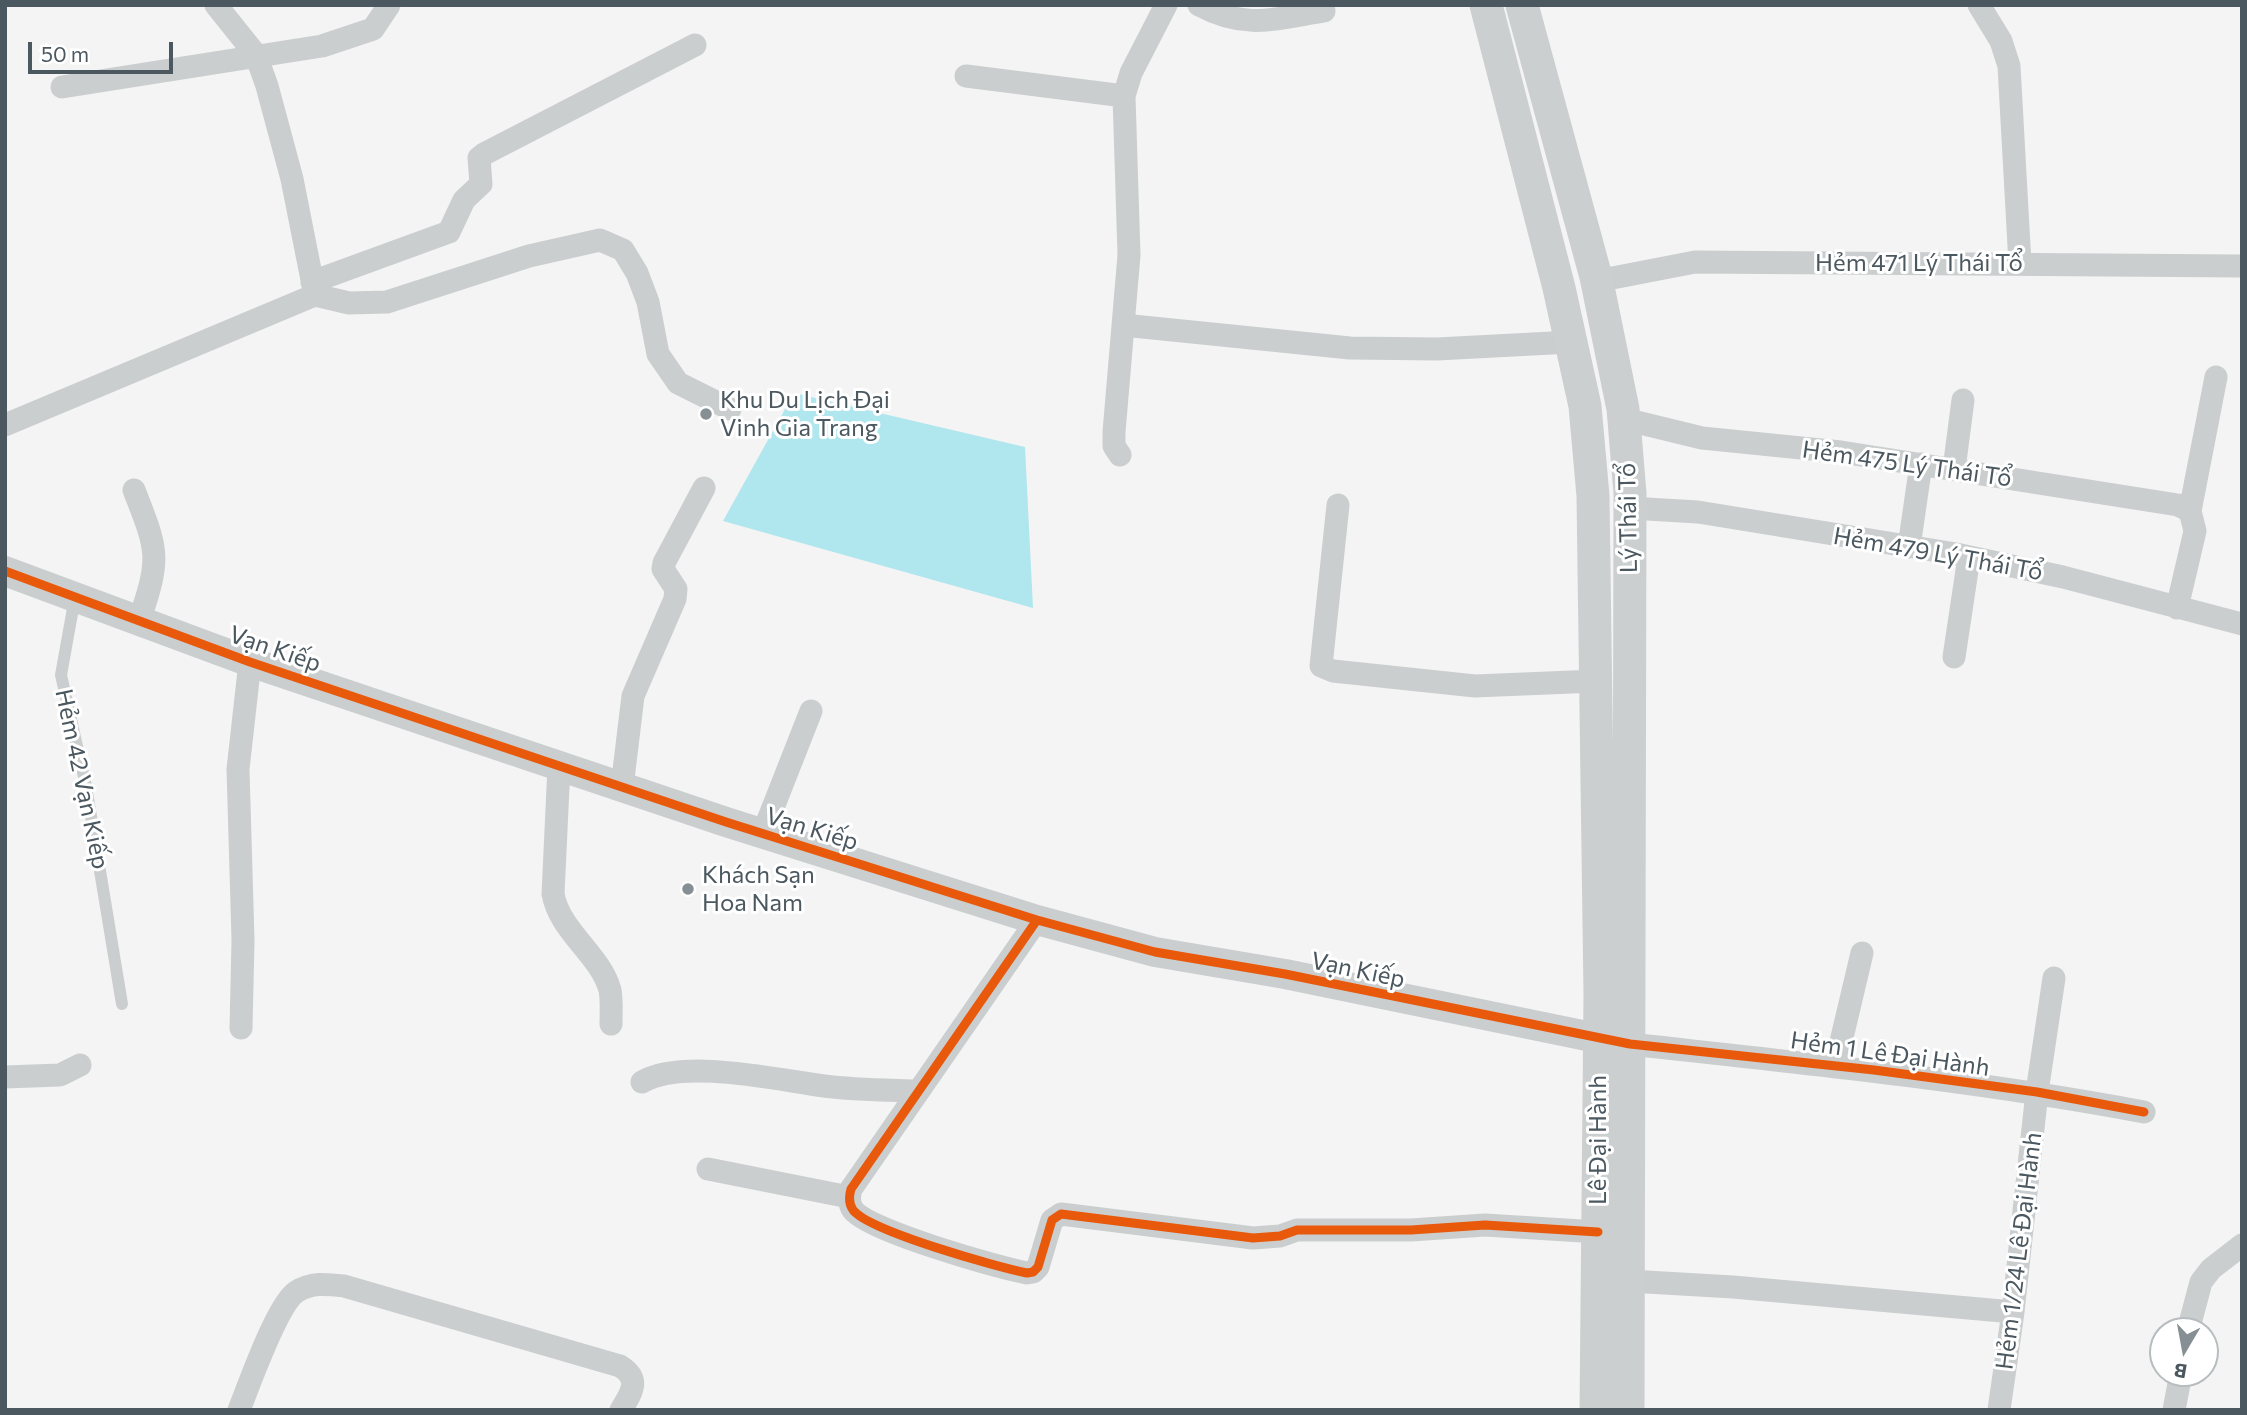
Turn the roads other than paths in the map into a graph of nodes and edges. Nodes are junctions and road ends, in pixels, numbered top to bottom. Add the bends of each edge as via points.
1 (216, 5) edge
2 (389, 5) edge
3 (1166, 5) edge
4 (1199, 5) edge
5 (1486, 5) edge
6 (1522, 5) edge
7 (1979, 5) edge
8 (1324, 11) dead end
9 (695, 45) dead end
10 (256, 55) junction
11 (966, 76) dead end
12 (62, 88) dead end
13 (1124, 96) junction
14 (2020, 264) junction
15 (2242, 266) edge
16 (1597, 281) junction
17 (314, 288) junction
18 (1123, 325) junction
19 (1571, 342) junction
20 (2216, 377) dead end
21 (1963, 400) dead end
22 (730, 409) dead end
23 (1623, 419) junction
24 (5, 425) edge
25 (1120, 455) dead end
26 (1921, 464) junction
27 (1954, 469) junction
28 (704, 488) dead end
29 (134, 490) dead end
30 (1338, 505) dead end
31 (1630, 508) junction
32 (2190, 511) junction
33 (1909, 547) junction
34 (1969, 557) junction
35 (5, 570) edge
36 (75, 596) junction
37 (2177, 608) junction
38 (139, 621) junction
39 (2242, 624) edge
40 (1954, 657) dead end
41 (250, 662) junction
42 (1596, 681) junction
43 (811, 711) dead end
44 (559, 766) junction
45 (622, 787) junction
46 (763, 833) junction
47 (1037, 920) junction
48 (1862, 953) dead end
49 (2054, 978) dead end
50 (122, 1004) dead end
51 (611, 1024) dead end
52 (240, 1028) dead end
53 (1614, 1041) junction
54 (80, 1065) dead end
55 (1835, 1067) junction
56 (5, 1077) edge
57 (642, 1082) dead end
58 (917, 1091) junction
59 (2037, 1092) junction
60 (2144, 1112) dead end
61 (708, 1169) dead end
62 (849, 1197) junction
63 (1598, 1232) junction
64 (2242, 1245) edge
65 (1629, 1281) junction
66 (2013, 1312) junction
67 (2192, 1317) edge
68 (2178, 1387) edge
69 (239, 1410) edge
70 (621, 1410) edge
71 (1596, 1410) edge
72 (1628, 1410) edge
73 (1999, 1410) edge
74 (2174, 1410) edge

1 - 10 street
2 - 10 street via 380,23 364,34 322,46
3 - 13 street
4 - 8 street via 1243,22
5 - 19 main road, Lý Thái Tổ
6 - 16 main road, Lý Thái Tổ
7 - 14 street via 2001,41 2009,66
9 - 17 street via 484,154 479,158 481,184 464,200 449,232
10 - 12 street
10 - 17 street via 292,179
11 - 13 street
13 - 18 street via 1129,255
14 - 15 street, Hẻm 471 Lý Thái Tổ
14 - 16 street, Hẻm 471 Lý Thái Tổ via 1695,262
16 - 23 main road, Lý Thái Tổ
17 - 22 street via 349,303 387,302 528,256 600,240 623,250 637,273 658,354 678,383
17 - 24 street
18 - 19 street via 1350,348
18 - 25 street via 1114,432 1114,446
19 - 42 main road, Lý Thái Tổ via 1585,406 1593,496
20 - 32 street
21 - 27 street
23 - 26 street, Hẻm 475 Lý Thái Tổ via 1702,438
23 - 31 main road, Lý Thái Tổ
26 - 27 street, Hẻm 475 Lý Thái Tổ
26 - 33 street
27 - 32 street, Hẻm 475 Lý Thái Tổ via 2163,501
28 - 45 street via 664,562 663,569 676,589 675,599 633,696
29 - 38 street via 155,543 153,579
30 - 42 street via 1321,666 1454,685
31 - 33 street, Hẻm 479 Lý Thái Tổ via 1698,512
31 - 53 main road, Lý Thái Tổ
32 - 37 street via 2195,531
33 - 34 street, Hẻm 479 Lý Thái Tổ
34 - 37 street, Hẻm 479 Lý Thái Tổ
34 - 40 street
35 - 36 street, Vạn Kiếp
36 - 38 street, Vạn Kiếp
36 - 50 lane, Hẻm 42 Vạn Kiếp via 61,675 86,786
37 - 39 street, Hẻm 479 Lý Thái Tổ
38 - 41 street, Vạn Kiếp
41 - 44 street, Vạn Kiếp
41 - 52 street via 238,769 243,940
42 - 53 main road, Lý Thái Tổ
43 - 46 street
44 - 45 street, Vạn Kiếp
44 - 51 street via 553,894 559,914 604,976 610,991
45 - 46 street, Vạn Kiếp
46 - 47 street, Vạn Kiếp
47 - 53 street, Vạn Kiếp via 1155,952
47 - 58 street
48 - 55 street
49 - 59 street, Hẻm 1/24 Lê Đại Hành
53 - 55 street, Hẻm 1 Lê Đại Hành
53 - 63 main road, Lê Đại Hành
53 - 65 main road, Lê Đại Hành
54 - 56 street via 60,1074
55 - 59 street, Hẻm 1 Lê Đại Hành
57 - 58 street via 669,1074 722,1073
58 - 62 street
59 - 60 street, Hẻm 1 Lê Đại Hành
59 - 66 street, Hẻm 1/24 Lê Đại Hành
61 - 62 street
62 - 63 street via 854,1212 890,1231 1027,1273 1038,1267 1052,1220 1061,1214 1253,1238 1280,1237 1297,1230 1485,1225
63 - 71 main road, Lê Đại Hành
64 - 67 street via 2211,1269 2202,1282
65 - 66 street
65 - 72 main road, Lê Đại Hành
66 - 73 street, Hẻm 1/24 Lê Đại Hành
68 - 74 street
69 - 70 street via 291,1296 320,1284 344,1286 620,1366 634,1384

